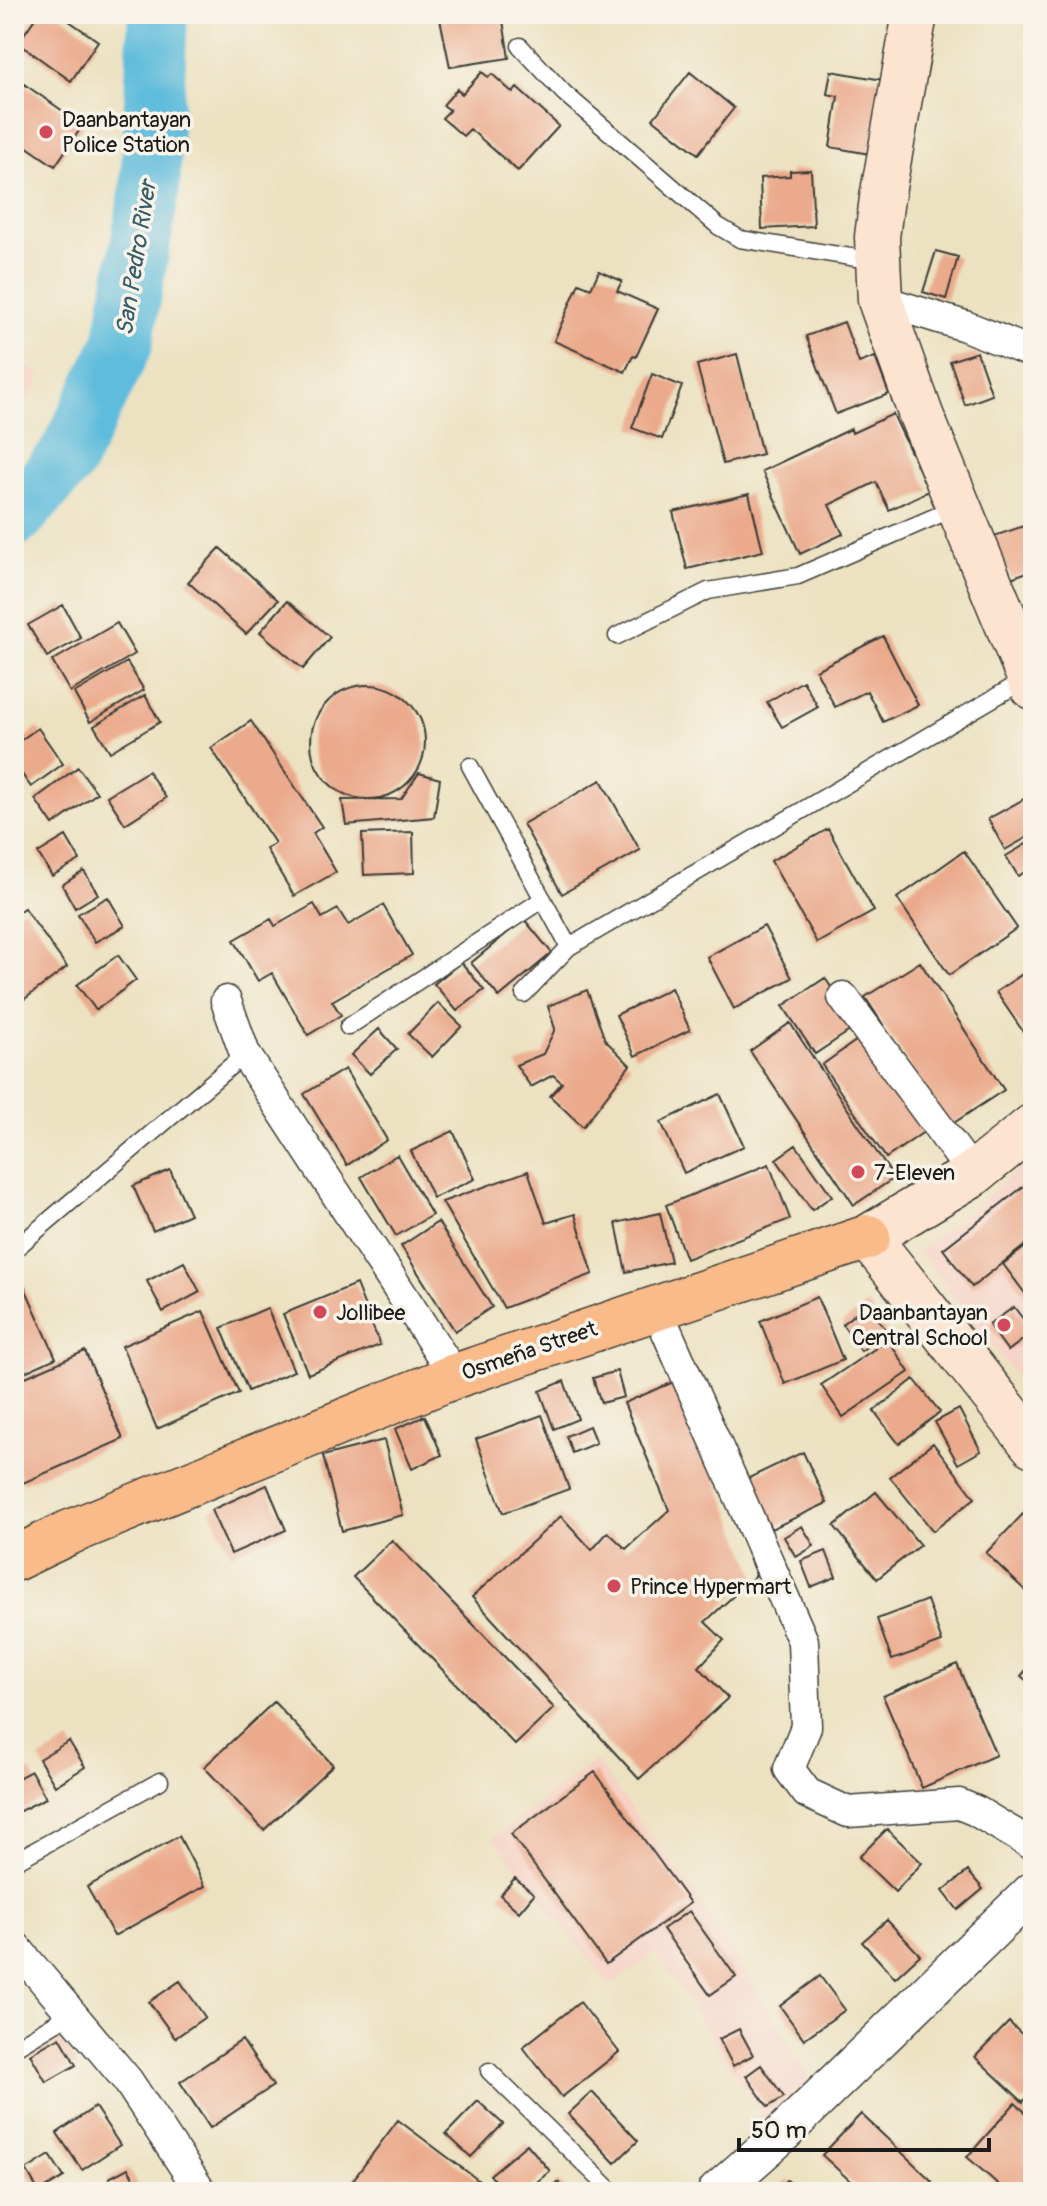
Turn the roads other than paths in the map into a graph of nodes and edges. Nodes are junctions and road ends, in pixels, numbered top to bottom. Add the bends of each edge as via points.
1 (915, 14) edge
2 (520, 46) dead end
3 (879, 281) junction
4 (1033, 353) edge
5 (958, 506) junction
6 (617, 636) dead end
7 (1031, 682) edge
8 (470, 766) dead end
9 (543, 899) junction
10 (569, 947) junction
11 (524, 994) dead end
12 (843, 997) dead end
13 (226, 1001) dead end
14 (348, 1027) dead end
15 (245, 1054) junction
16 (1033, 1126) edge
17 (973, 1174) junction
18 (868, 1237) junction
19 (14, 1250) edge
20 (656, 1307) junction
21 (455, 1376) junction
22 (1033, 1445) edge
23 (14, 1559) edge
24 (160, 1781) dead end
25 (1033, 1845) edge
26 (14, 1862) edge
27 (1033, 1891) edge
28 (14, 1945) edge
29 (70, 2014) junction
30 (14, 2048) edge
31 (489, 2071) dead end
32 (201, 2192) edge
33 (613, 2192) edge
34 (717, 2192) edge

1 - 3 main road via 882,198
2 - 3 lane via 564,93 718,226 740,239
3 - 4 street via 965,326
3 - 5 main road via 921,415
5 - 6 lane via 798,576 708,591
5 - 7 main road
7 - 10 lane
8 - 9 lane
9 - 10 lane
9 - 14 lane
10 - 11 lane
12 - 17 street
13 - 15 street
15 - 19 lane
15 - 21 street
16 - 17 main road, Osmeña Street
17 - 18 main road, Osmeña Street
18 - 20 main road, Osmeña Street
18 - 22 main road
20 - 21 main road, Osmeña Street
20 - 25 street via 803,1641 806,1727 789,1769 807,1793 848,1812 959,1804
21 - 23 main road, Osmeña Street
24 - 26 lane
27 - 34 street
28 - 29 street
29 - 30 lane
29 - 32 street via 128,2081
31 - 33 lane

